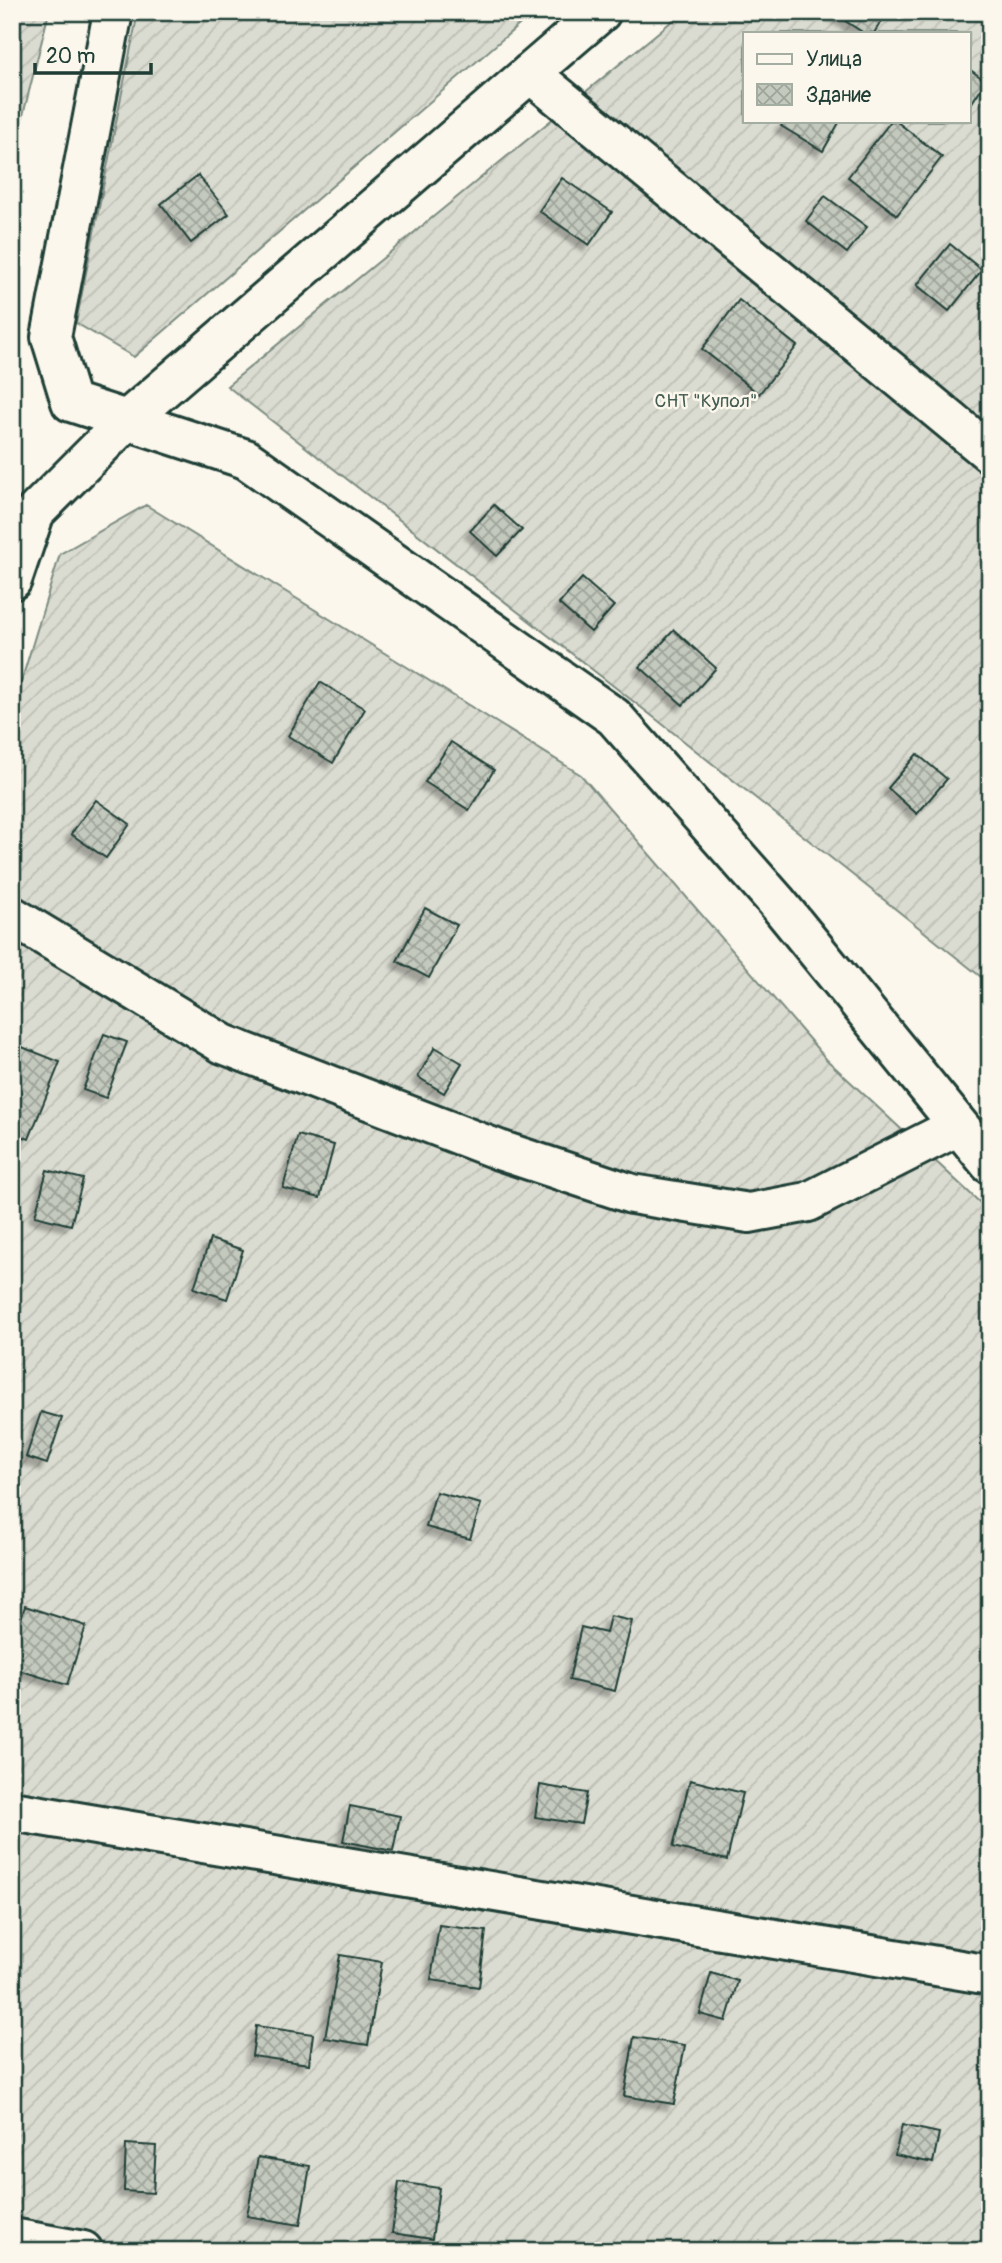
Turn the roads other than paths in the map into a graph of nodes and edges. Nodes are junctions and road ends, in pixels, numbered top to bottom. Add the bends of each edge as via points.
1 (113, 12) edge
2 (601, 12) edge
3 (530, 74) junction
4 (127, 420) junction
5 (990, 453) edge
6 (12, 580) edge
7 (12, 916) edge
8 (958, 1126) junction
9 (990, 1164) edge
10 (12, 1811) edge
11 (990, 1975) edge
12 (12, 2238) edge
13 (83, 2251) edge

1 - 4 street via 51,337 71,402
2 - 3 street
3 - 4 street
3 - 5 street
4 - 6 street via 35,512
4 - 8 street via 246,459 614,717 776,901
7 - 8 street via 223,1044 499,1150 632,1195 749,1213 808,1202
8 - 9 street
10 - 11 street
12 - 13 street

